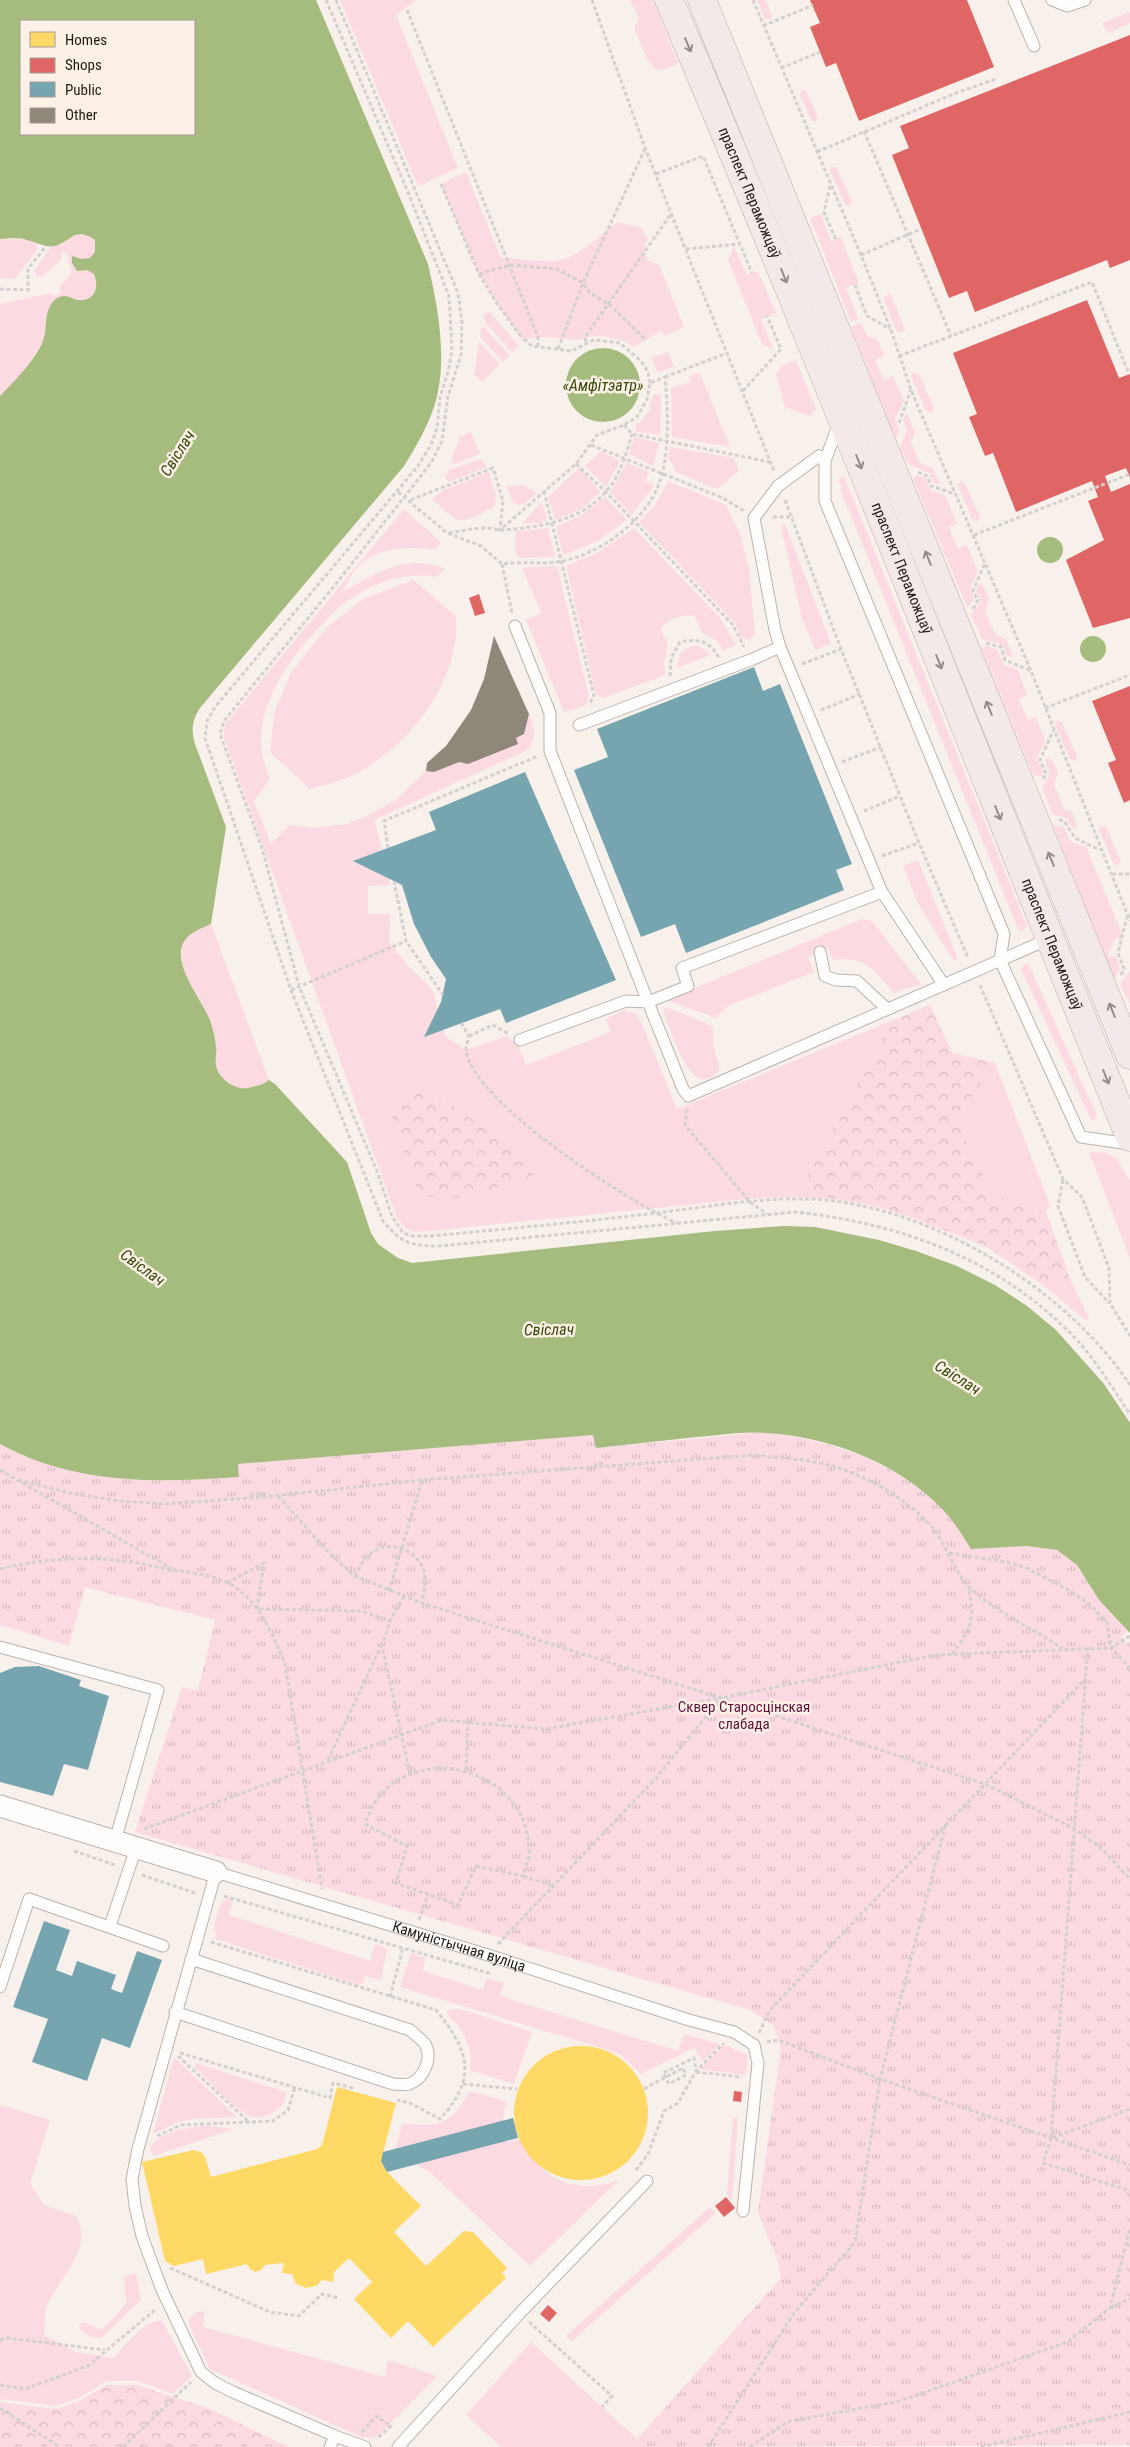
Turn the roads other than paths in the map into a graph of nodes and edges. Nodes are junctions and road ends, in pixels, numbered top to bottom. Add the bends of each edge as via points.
1 (669, 0) edge
2 (702, 0) edge
3 (1014, 0) edge
4 (1052, 0) edge
5 (1085, 0) edge
6 (1034, 46) dead end
7 (841, 417) junction
8 (825, 462) junction
9 (515, 626) road end
10 (780, 647) junction
11 (579, 724) road end
12 (882, 892) junction
13 (1049, 939) junction
14 (820, 952) dead end
15 (1000, 960) junction
16 (944, 985) junction
17 (648, 1002) junction
18 (887, 1010) junction
19 (520, 1040) road end
20 (1130, 1055) edge
21 (1130, 1137) edge
22 (1130, 1144) edge
23 (0, 1648) edge
24 (0, 1806) edge
25 (118, 1834) junction
26 (136, 1848) junction
27 (216, 1872) junction
28 (110, 1926) junction
29 (163, 1946) dead end
30 (191, 1959) junction
31 (0, 1987) edge
32 (175, 2012) junction
33 (647, 2181) road end
34 (743, 2211) dead end
35 (335, 2436) junction
36 (366, 2444) edge
37 (330, 2447) edge
38 (398, 2447) edge

1 -> 7 main road, праспект Пераможцаў
20 -> 2 main road, праспект Пераможцаў
3 - 6 lane
4 - 5 lane via 1066,6
7 - 8 lane
7 -> 13 main road, праспект Пераможцаў
8 - 10 lane via 819,456 778,486 754,518
8 - 15 lane via 825,501 1004,934
9 - 17 lane via 550,714 550,750
10 - 11 lane
10 - 12 lane
12 - 16 lane
12 - 17 lane via 682,968 688,986
13 - 15 lane
13 -> 21 main road, праспект Пераможцаў
14 - 18 lane via 826,976 857,981
15 - 16 lane
15 - 22 lane via 1081,1137
16 - 18 lane
17 - 18 lane via 688,1096
17 - 19 lane via 626,1000
23 - 25 lane via 158,1690
24 - 25 street, Камуністычная вуліца
25 - 26 street, Камуністычная вуліца
26 - 27 street, Камуністычная вуліца
26 - 28 lane
27 - 30 lane
27 - 34 lane, Камуністычная вуліца via 734,2032 754,2045 758,2064
28 - 29 lane
28 - 31 lane via 29,1899
30 - 32 lane
30 - 32 lane via 410,2030 424,2044 429,2056 426,2068 419,2078 408,2084 393,2084
32 - 35 lane via 132,2179 142,2236 201,2372 233,2392
33 - 38 lane via 519,2314
35 - 36 lane
35 - 37 lane

